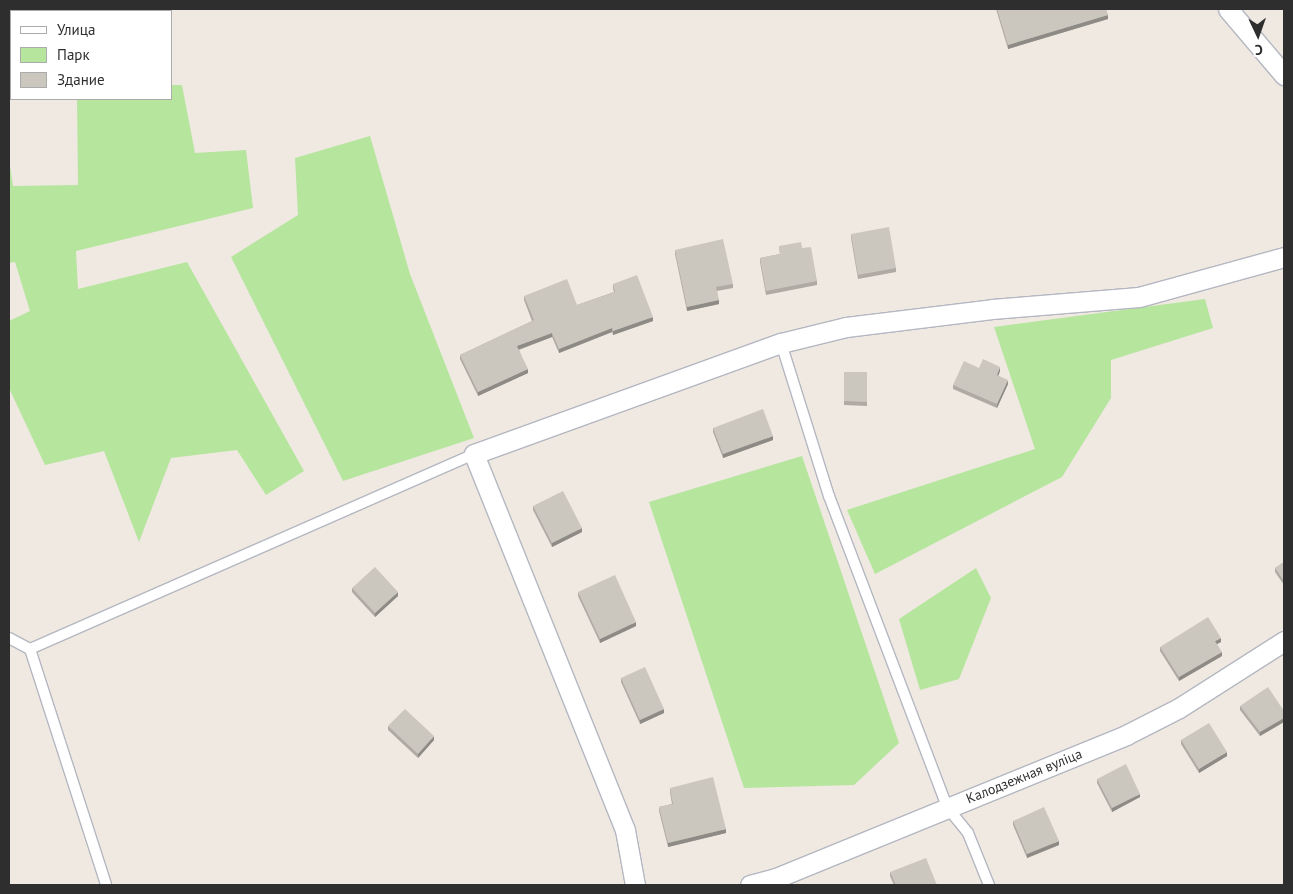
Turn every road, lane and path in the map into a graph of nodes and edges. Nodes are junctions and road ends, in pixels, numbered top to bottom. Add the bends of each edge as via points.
1 (1228, 9) edge
2 (1284, 75) edge
3 (1284, 257) edge
4 (781, 343) junction
5 (474, 454) junction
6 (9, 638) edge
7 (1284, 640) edge
8 (30, 649) junction
9 (947, 807) junction
10 (106, 885) edge
11 (635, 885) edge
12 (750, 885) edge
13 (989, 885) edge

1 - 2 street
3 - 4 street via 1139,297 992,309 846,327
4 - 5 street
4 - 9 lane via 829,496
5 - 8 lane
5 - 11 street via 624,830
6 - 8 lane
7 - 9 street, Калодзежная вуліца via 1179,708 1126,735
8 - 10 lane
9 - 12 street, Калодзежная вуліца via 776,878
9 - 13 lane via 968,833

